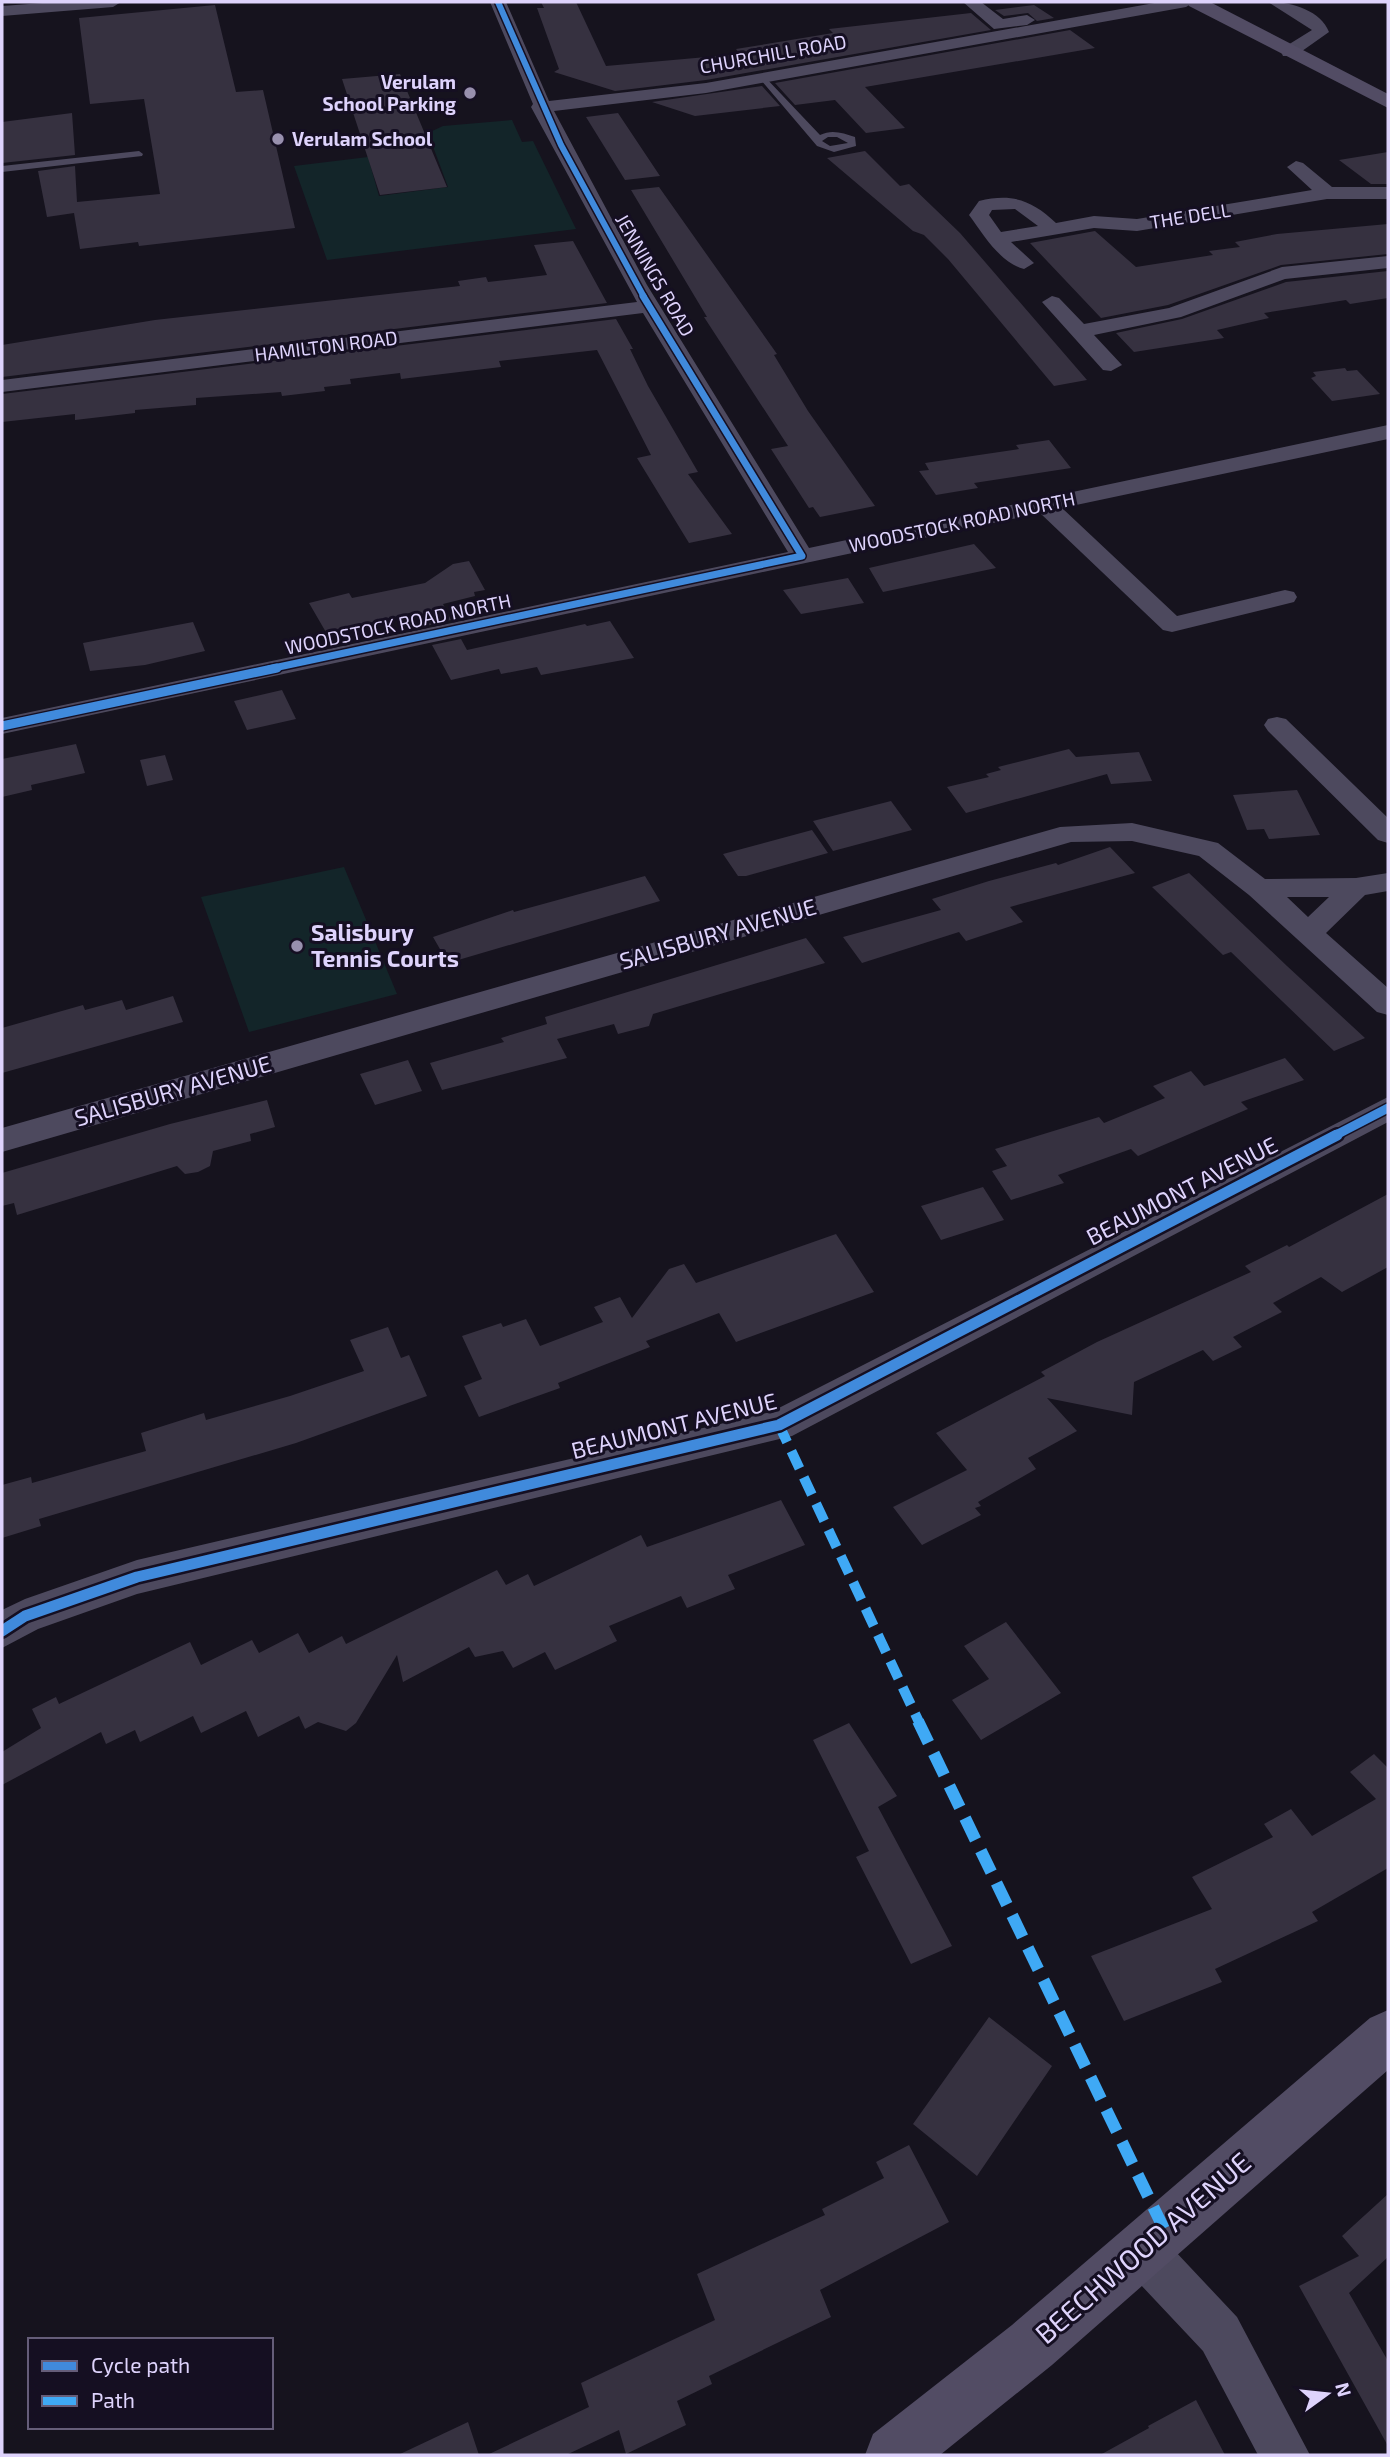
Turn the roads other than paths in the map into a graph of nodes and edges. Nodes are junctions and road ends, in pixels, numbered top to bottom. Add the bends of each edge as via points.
1 (113, 2) edge
2 (498, 2) edge
3 (971, 2) edge
4 (1186, 2) edge
5 (1196, 2) edge
6 (1276, 2) edge
7 (2, 11) edge
8 (1006, 29) junction
9 (1289, 52) junction
10 (764, 78) junction
11 (1388, 103) edge
12 (540, 107) junction
13 (818, 139) dead end
14 (139, 154) dead end
15 (1296, 167) dead end
16 (2, 169) edge
17 (1327, 193) junction
18 (1388, 193) edge
19 (1052, 229) junction
20 (996, 239) junction
21 (1388, 262) edge
22 (1024, 263) dead end
23 (1052, 302) dead end
24 (650, 306) junction
25 (1081, 331) junction
26 (1111, 365) dead end
27 (2, 386) edge
28 (1388, 432) edge
29 (1044, 504) junction
30 (802, 556) junction
31 (1284, 597) dead end
32 (1277, 725) dead end
33 (2, 726) edge
34 (1388, 834) edge
35 (1388, 882) edge
36 (1356, 887) junction
37 (1259, 888) junction
38 (1309, 933) junction
39 (1388, 1005) edge
40 (1388, 1108) edge
41 (2, 1140) edge
42 (2, 1630) edge
43 (1388, 2036) edge
44 (1141, 2250) junction
45 (894, 2455) edge
46 (1285, 2455) edge

1 - 7 street
2 - 12 street, JENNINGS ROAD
3 - 8 street
4 - 8 street, CHURCHILL ROAD via 1075,12
5 - 9 street
6 - 9 street via 1318,24 1321,32
8 - 10 street, CHURCHILL ROAD
9 - 11 street
10 - 12 street, CHURCHILL ROAD
10 - 13 lane
12 - 24 street, JENNINGS ROAD
14 - 16 lane
15 - 17 street
17 - 18 street, THE DELL
17 - 19 street, THE DELL via 1137,225 1094,222
19 - 20 street, THE DELL
19 - 20 street via 1027,205 986,205 979,215
20 - 22 street
21 - 25 street via 1282,273 1174,313
23 - 25 street
24 - 27 street, HAMILTON ROAD
24 - 30 street, JENNINGS ROAD
25 - 26 street
28 - 29 street, WOODSTOCK ROAD NORTH
29 - 30 street, WOODSTOCK ROAD NORTH
29 - 31 street via 1162,629
30 - 33 street, WOODSTOCK ROAD NORTH
32 - 34 street
35 - 36 street
36 - 37 street
36 - 38 street
37 - 38 street, SALISBURY AVENUE
37 - 41 street, SALISBURY AVENUE via 1208,849 1132,832 1070,833
38 - 39 street, SALISBURY AVENUE
40 - 42 street, BEAUMONT AVENUE via 779,1425 137,1577 25,1616
43 - 44 street, BEECHWOOD AVENUE
44 - 45 street, BEECHWOOD AVENUE
44 - 46 street via 1220,2334

